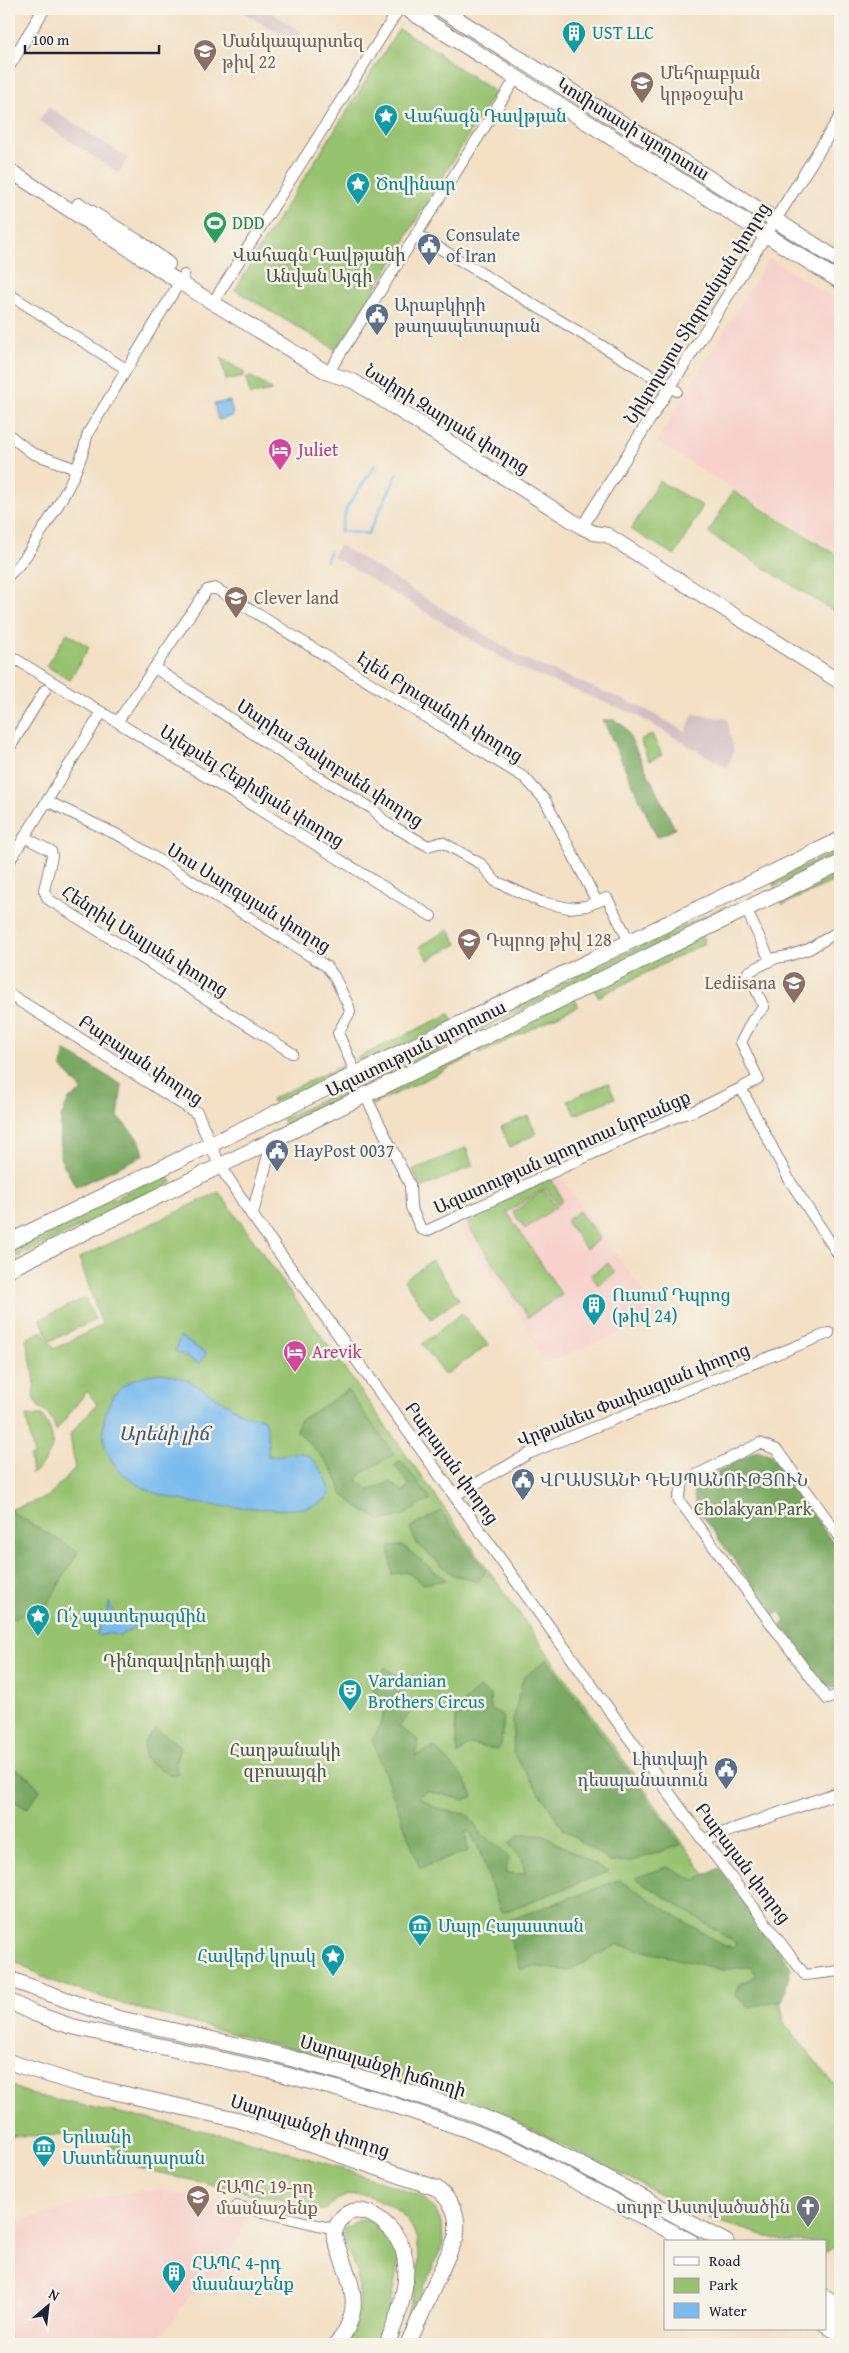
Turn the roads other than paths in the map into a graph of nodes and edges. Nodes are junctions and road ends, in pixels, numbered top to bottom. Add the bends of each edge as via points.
1 (37, 9) edge
2 (44, 9) edge
3 (399, 9) edge
4 (407, 9) edge
5 (442, 9) edge
6 (9, 55) edge
7 (9, 66) edge
8 (516, 78) junction
9 (840, 117) edge
10 (840, 131) edge
11 (9, 161) edge
12 (9, 170) edge
13 (779, 222) junction
14 (416, 234) junction
15 (771, 236) junction
16 (840, 261) edge
17 (182, 279) junction
18 (840, 281) edge
19 (9, 294) edge
20 (217, 296) junction
21 (126, 369) junction
22 (330, 370) junction
23 (674, 389) junction
24 (9, 435) edge
25 (76, 469) junction
26 (586, 529) junction
27 (9, 575) edge
28 (9, 654) edge
29 (155, 668) junction
30 (840, 682) edge
31 (45, 690) dead end
32 (102, 712) junction
33 (118, 722) junction
34 (9, 750) edge
35 (47, 801) junction
36 (24, 837) junction
37 (840, 840) edge
38 (9, 862) edge
39 (840, 863) edge
40 (597, 902) junction
41 (746, 910) junction
42 (431, 916) dead end
43 (840, 934) edge
44 (630, 943) junction
45 (770, 960) junction
46 (9, 994) edge
47 (292, 1054) dead end
48 (357, 1076) junction
49 (740, 1088) junction
50 (366, 1095) junction
51 (273, 1140) junction
52 (210, 1146) junction
53 (220, 1166) junction
54 (252, 1214) junction
55 (9, 1242) edge
56 (840, 1257) edge
57 (9, 1269) edge
58 (829, 1333) dead end
59 (454, 1496) junction
60 (840, 1537) edge
61 (840, 1694) edge
62 (840, 1792) edge
63 (703, 1840) junction
64 (840, 1971) edge
65 (9, 1979) edge
66 (9, 2001) edge
67 (9, 2062) edge
68 (237, 2206) dead end
69 (335, 2229) junction
70 (687, 2240) edge
71 (722, 2240) edge
72 (826, 2298) edge
73 (840, 2306) edge
74 (826, 2313) edge
75 (840, 2320) edge
76 (826, 2325) edge
77 (840, 2334) edge
78 (410, 2342) edge
79 (337, 2344) edge
80 (387, 2344) edge

1 - 6 street
2 - 7 street
3 - 20 street
4 - 8 main road, Կոմիտասի պողոտա
5 - 13 main road, Կոմիտասի պողոտա
8 - 14 street
8 - 15 main road, Կոմիտասի պողոտա
9 - 13 street, Նիկողայոս Տիգրանյան փողոց
10 - 13 street, Նիկողայոս Տիգրանյան փողոց
11 - 17 main road, Նաիրի Զարյան փողոց via 144,246
12 - 17 main road, Նաիրի Զարյան փողոց
13 - 15 street, Նիկողայոս Տիգրանյան փողոց
13 - 16 main road, Կոմիտասի պողոտա
14 - 22 street
14 - 23 street
15 - 18 main road, Կոմիտասի պողոտա
15 - 23 street, Նիկողայոս Տիգրանյան փողոց
17 - 20 main road, Նաիրի Զարյան փողոց
17 - 21 street
17 - 22 main road, Նաիրի Զարյան փողոց
19 - 21 street
20 - 22 main road, Նաիրի Զարյան փողոց
21 - 25 street via 88,433
22 - 26 main road, Նաիրի Զարյան փողոց via 353,381
23 - 26 street, Նիկողայոս Տիգրանյան փողոց
24 - 25 street via 32,453
25 - 27 street via 28,556
26 - 30 main road, Նաիրի Զարյան փողոց via 607,535
28 - 32 street, Ալեքսեյ Հեքիմյան փողոց
29 - 33 street
29 - 40 street, Մարիա Յակոբսեն փողոց via 310,772 373,808 386,822 428,846 442,842 481,864 495,881 541,902 569,908
29 - 40 street, Էլեն Բյուզանդի փողոց via 207,590 215,588 525,778 545,800
31 - 34 street
32 - 33 street, Ալեքսեյ Հեքիմյան փողոց
32 - 35 street
33 - 42 street, Ալեքսեյ Հեքիմյան փողոց
35 - 36 street
35 - 48 street, Սոս Սարգսյան փողոց via 124,838 331,970 349,1007 350,1012 338,1033
36 - 38 street
36 - 47 street, Հենրիկ Մալյան փողոց via 51,851 44,890 48,899
37 - 44 main road, Ազատության պողոտա
39 - 41 main road, Ազատության պողոտա
40 - 44 street via 607,898
41 - 45 street
41 - 50 main road, Ազատության պողոտա
43 - 45 street via 834,934 809,949
44 - 48 main road, Ազատության պողոտա
45 - 49 street via 748,972 764,1007 752,1019 741,1042 758,1079
46 - 52 street, Բաբայան փողոց via 197,1113
48 - 52 main road, Ազատության պողոտա
49 - 50 street, Ազատության պողոտա նրբանցք via 426,1230 421,1229 411,1207 410,1185
49 - 56 street via 790,1181
50 - 51 main road, Ազատության պողոտա
51 - 53 main road, Ազատության պողոտա
51 - 54 street
52 - 53 street, Բաբայան փողոց
52 - 55 main road, Ազատության պողոտա
53 - 54 street, Բաբայան փողոց
53 - 57 main road, Ազատության պողոտա
54 - 59 street, Բաբայան փողոց
58 - 59 street, Վրթանես Փափազյան փողոց via 530,1453
59 - 63 street, Բաբայան փողոց
60 - 61 street via 777,1450 760,1443 684,1481 678,1499 827,1699
62 - 63 street
63 - 64 street, Բաբայան փողոց via 805,1975
65 - 71 main road, Սարալանջի խճուղի via 117,2018 272,2053 380,2082 473,2113 524,2134
66 - 70 main road, Սարալանջի խճուղի via 70,2026 376,2099 468,2130 515,2149
67 - 78 main road, Սարալանջի փողոց via 75,2083 239,2120 436,2188 448,2198 455,2212 458,2224 456,2237
68 - 69 street
69 - 79 main road via 339,2252 354,2290 351,2323
69 - 80 main road via 349,2212 360,2210 385,2222 398,2239 406,2277
72 - 73 main road
74 - 75 main road
76 - 77 main road

